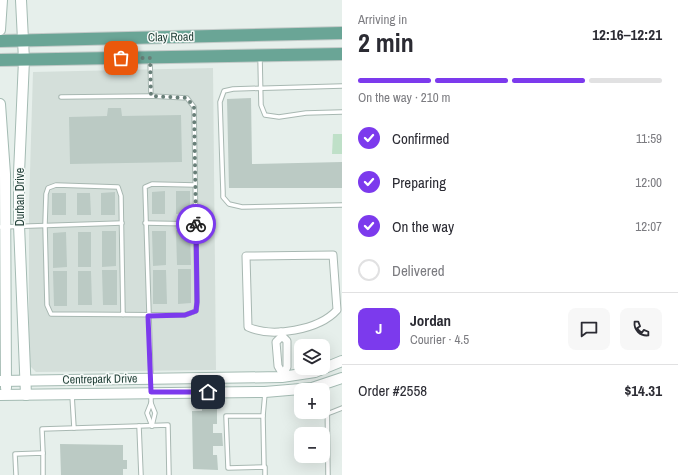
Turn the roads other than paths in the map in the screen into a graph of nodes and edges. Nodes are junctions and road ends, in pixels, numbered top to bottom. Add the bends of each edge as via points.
1 (2, 0) edge
2 (21, 0) edge
3 (0, 30) edge
4 (342, 33) edge
5 (151, 38) junction
6 (0, 41) edge
7 (23, 41) junction
8 (342, 54) edge
9 (260, 56) junction
10 (150, 58) junction
11 (0, 60) edge
12 (24, 60) junction
13 (342, 86) edge
14 (260, 88) junction
15 (151, 96) junction
16 (61, 97) dead end
17 (0, 104) edge
18 (342, 112) edge
19 (1, 134) edge
20 (195, 185) junction
21 (342, 205) edge
22 (122, 222) junction
23 (145, 222) junction
24 (196, 224) junction
25 (19, 225) junction
26 (46, 225) junction
27 (3, 227) edge
28 (3, 303) edge
29 (123, 315) junction
30 (148, 316) junction
31 (281, 334) junction
32 (342, 361) edge
33 (282, 375) junction
34 (342, 378) edge
35 (151, 379) junction
36 (3, 381) edge
37 (25, 381) junction
38 (327, 383) edge
39 (294, 389) edge
40 (285, 390) junction
41 (265, 392) junction
42 (26, 394) junction
43 (72, 394) junction
44 (3, 395) edge
45 (151, 398) junction
46 (342, 408) edge
47 (330, 413) edge
48 (263, 416) junction
49 (327, 419) edge
50 (139, 426) junction
51 (152, 426) junction
52 (74, 428) junction
53 (43, 453) junction
54 (264, 467) junction
55 (16, 475) edge
56 (43, 475) edge
57 (140, 475) edge
58 (169, 475) edge
59 (265, 475) edge
60 (328, 475) edge

1 - 3 street
2 - 7 street, Durban Drive
4 - 5 main road, Clay Road
5 - 7 main road, Clay Road
5 - 10 main road
6 - 7 main road, Clay Road
7 - 12 street, Durban Drive
8 - 9 main road, Clay Road
9 - 10 main road, Clay Road
9 - 14 lane
10 - 12 main road, Clay Road
10 - 15 lane
11 - 12 main road, Clay Road
12 - 25 street, Durban Drive
13 - 14 lane
14 - 18 lane via 261,105 266,115 280,117
14 - 21 lane via 224,92 220,102 223,192 228,204 242,207
15 - 16 lane
15 - 20 lane via 187,98 194,107
17 - 19 street, Durban Drive
19 - 27 street, Durban Drive via 5,174
20 - 23 lane via 152,184 145,187
20 - 24 lane
22 - 26 lane
22 - 26 lane via 118,187 56,185 48,188 46,194
22 - 29 lane
23 - 24 lane
23 - 30 lane
24 - 30 lane via 196,311 185,315
25 - 26 lane
25 - 27 lane
25 - 37 street, Durban Drive
26 - 29 lane via 47,305 51,314
27 - 28 street, Durban Drive
28 - 36 street, Durban Drive
29 - 30 lane
30 - 35 lane
31 - 31 street via 331,317 337,310 333,255 246,256 248,327 259,332
31 - 33 street via 276,342 278,366
31 - 33 street via 287,341 287,367
32 - 33 street, Centrepark Drive via 315,372
33 - 35 street, Centrepark Drive
33 - 40 street
34 - 38 street, Centrepark Drive
35 - 37 street, Centrepark Drive
35 - 45 street
36 - 37 street, Centrepark Drive
36 - 44 street, Durban Drive
37 - 42 street, Durban Drive
39 - 40 street, Centrepark Drive
40 - 41 street, Centrepark Drive
41 - 45 street, Centrepark Drive
41 - 48 lane
42 - 43 street, Centrepark Drive
42 - 44 street, Centrepark Drive
43 - 45 street, Centrepark Drive
43 - 52 lane
45 - 51 lane via 155,413
45 - 51 lane via 147,413
46 - 47 lane
48 - 54 lane
48 - 54 lane via 226,416 228,468
49 - 60 lane
50 - 51 lane
50 - 52 lane
50 - 57 lane
51 - 58 lane via 168,425
52 - 53 lane via 42,429
53 - 55 lane via 15,454
53 - 56 lane
54 - 59 lane

